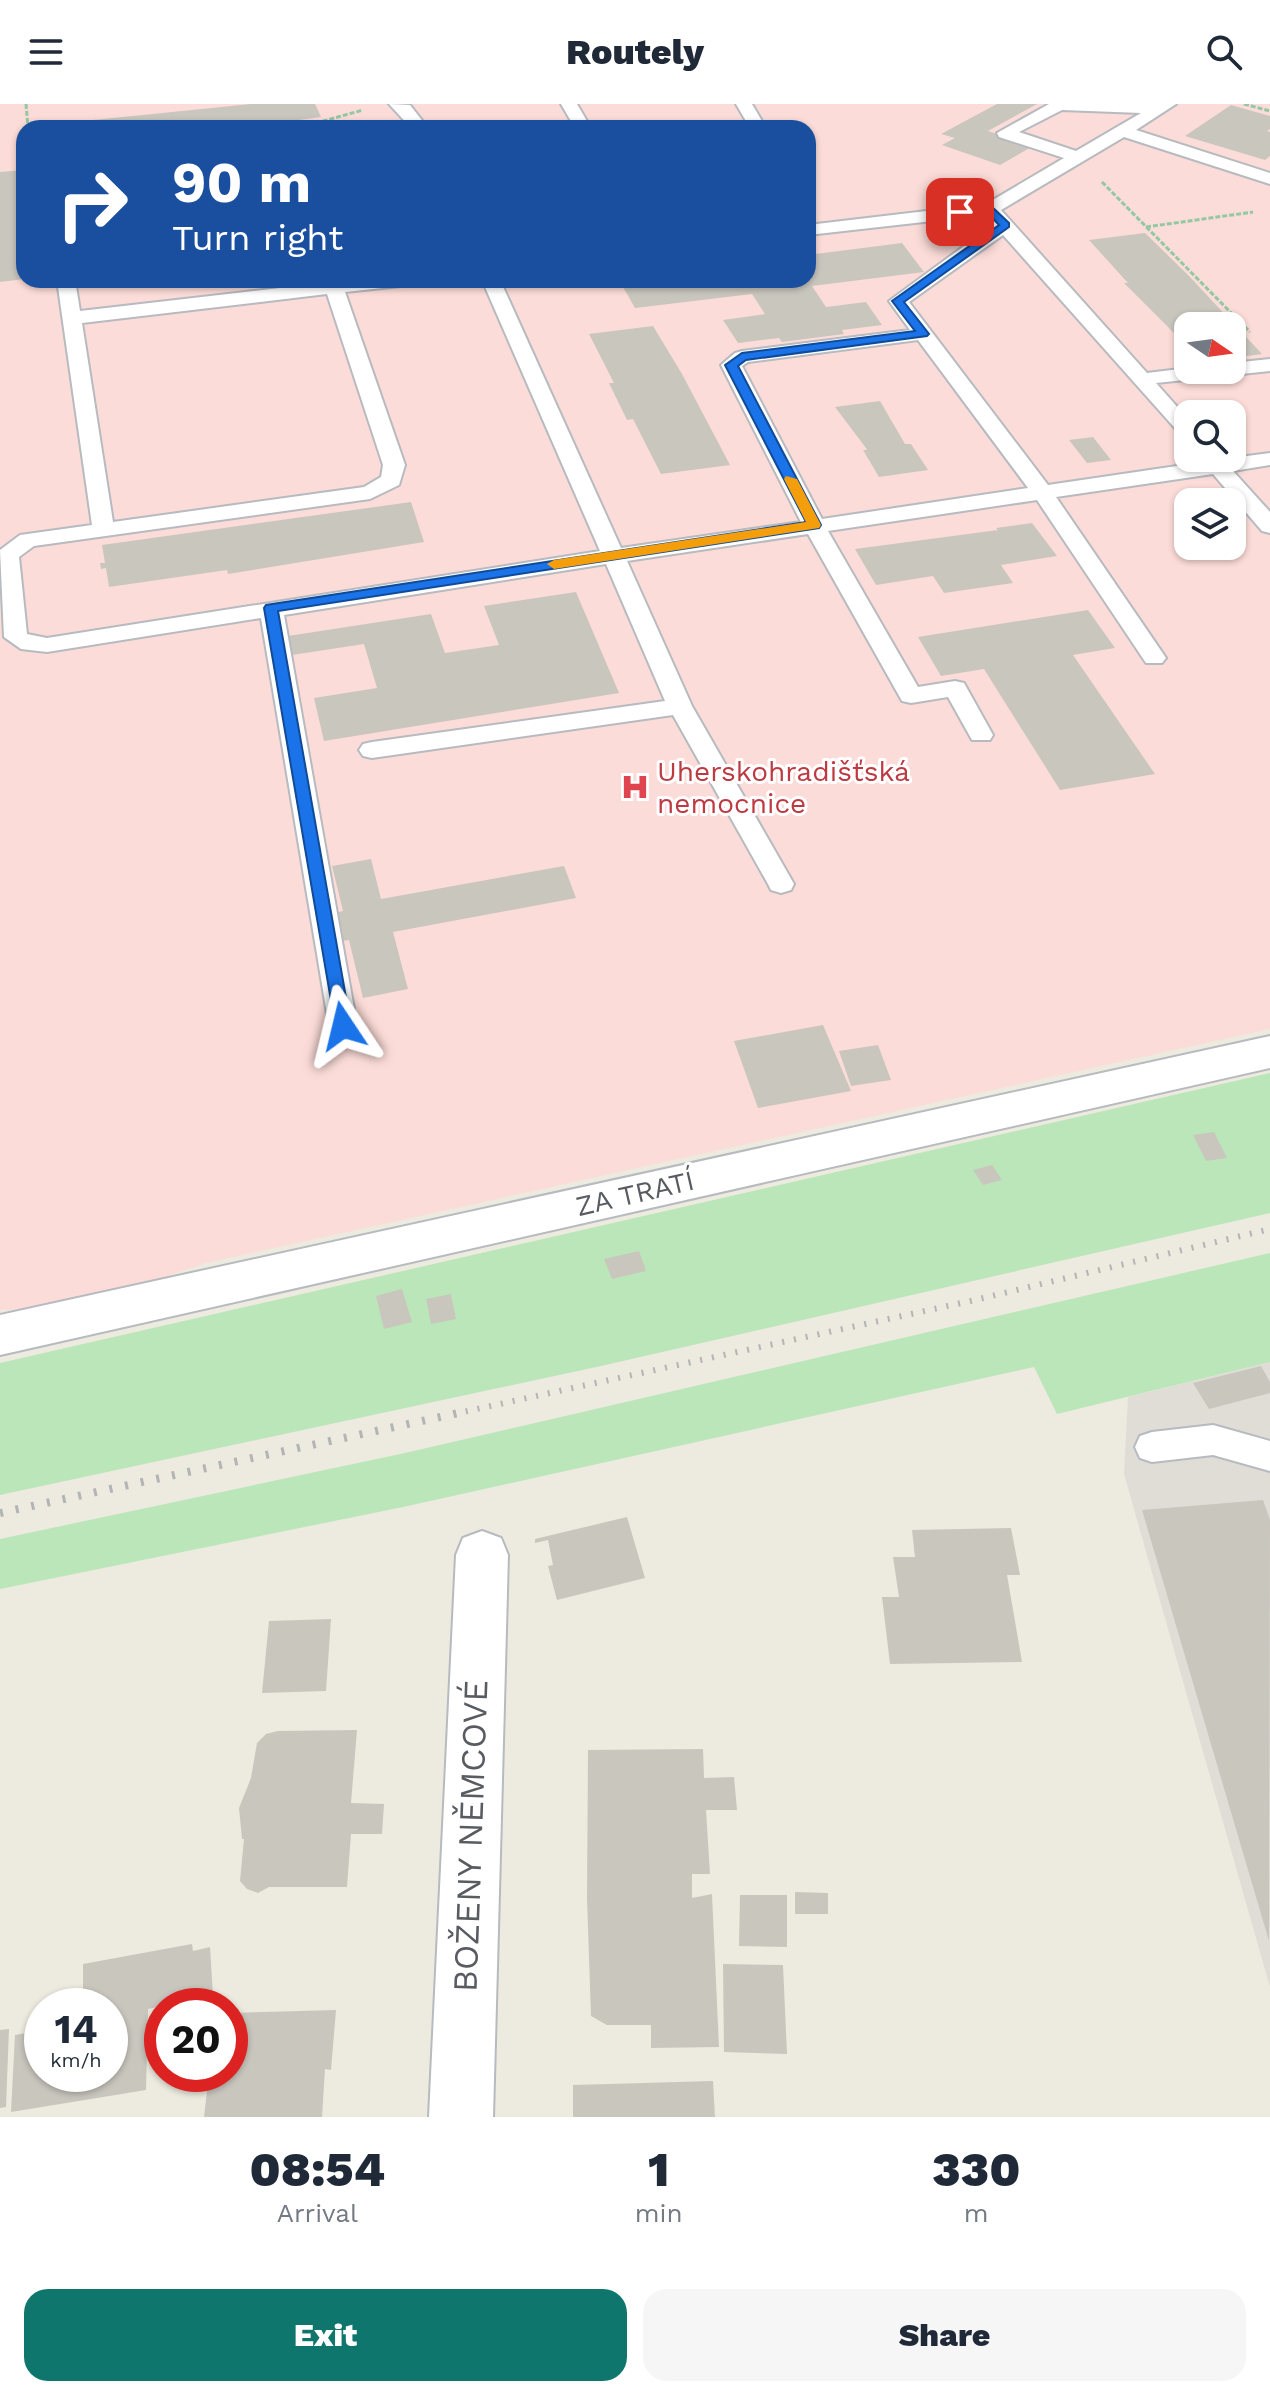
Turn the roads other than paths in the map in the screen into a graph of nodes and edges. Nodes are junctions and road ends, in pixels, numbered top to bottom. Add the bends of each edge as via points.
1 (397, 104) edge
2 (1163, 107) edge
3 (414, 120) edge
4 (1122, 131) junction
5 (1077, 157) junction
6 (1270, 179) edge
7 (990, 209) junction
8 (1005, 225) junction
9 (816, 229) edge
10 (67, 288) edge
11 (302, 288) edge
12 (334, 288) edge
13 (495, 288) edge
14 (72, 318) junction
15 (923, 334) junction
16 (1270, 365) edge
17 (1246, 368) edge
18 (1174, 375) edge
19 (1142, 379) junction
20 (1174, 415) edge
21 (1270, 459) edge
22 (1246, 460) edge
23 (1174, 469) edge
24 (1223, 472) edge
25 (1042, 492) junction
26 (814, 525) junction
27 (1270, 526) edge
28 (103, 528) junction
29 (612, 556) junction
30 (271, 608) junction
31 (1154, 658) dead end
32 (680, 706) junction
33 (981, 735) dead end
34 (372, 750) dead end
35 (781, 884) dead end
36 (343, 1026) dead end
37 (1270, 1052) edge
38 (0, 1335) edge
39 (1152, 1447) dead end
40 (1270, 1456) edge
41 (482, 1555) dead end
42 (461, 2117) edge

1 - 3 lane
2 - 4 lane
2 - 5 lane via 1059,105 1005,133
4 - 5 lane
4 - 6 lane
5 - 7 lane
7 - 8 lane
7 - 9 lane
8 - 15 lane via 898,301
8 - 19 lane
10 - 14 lane
11 - 14 lane
12 - 28 lane via 394,465 391,480 370,493
13 - 29 lane
14 - 28 lane
15 - 25 lane
15 - 26 lane via 742,357 731,365
16 - 17 lane
18 - 19 lane
19 - 20 lane
21 - 22 lane
23 - 25 lane
24 - 27 lane
25 - 26 lane
25 - 31 lane
26 - 29 lane
26 - 33 lane via 911,696 955,688
28 - 30 lane via 37,537 12,549 8,555 16,637 47,645
29 - 30 lane
29 - 32 lane
30 - 36 lane
32 - 34 lane
32 - 35 lane
37 - 38 street, ZA TRATÍ
39 - 40 lane via 1213,1440
41 - 42 street, BOŽENY NĚMCOVÉ

